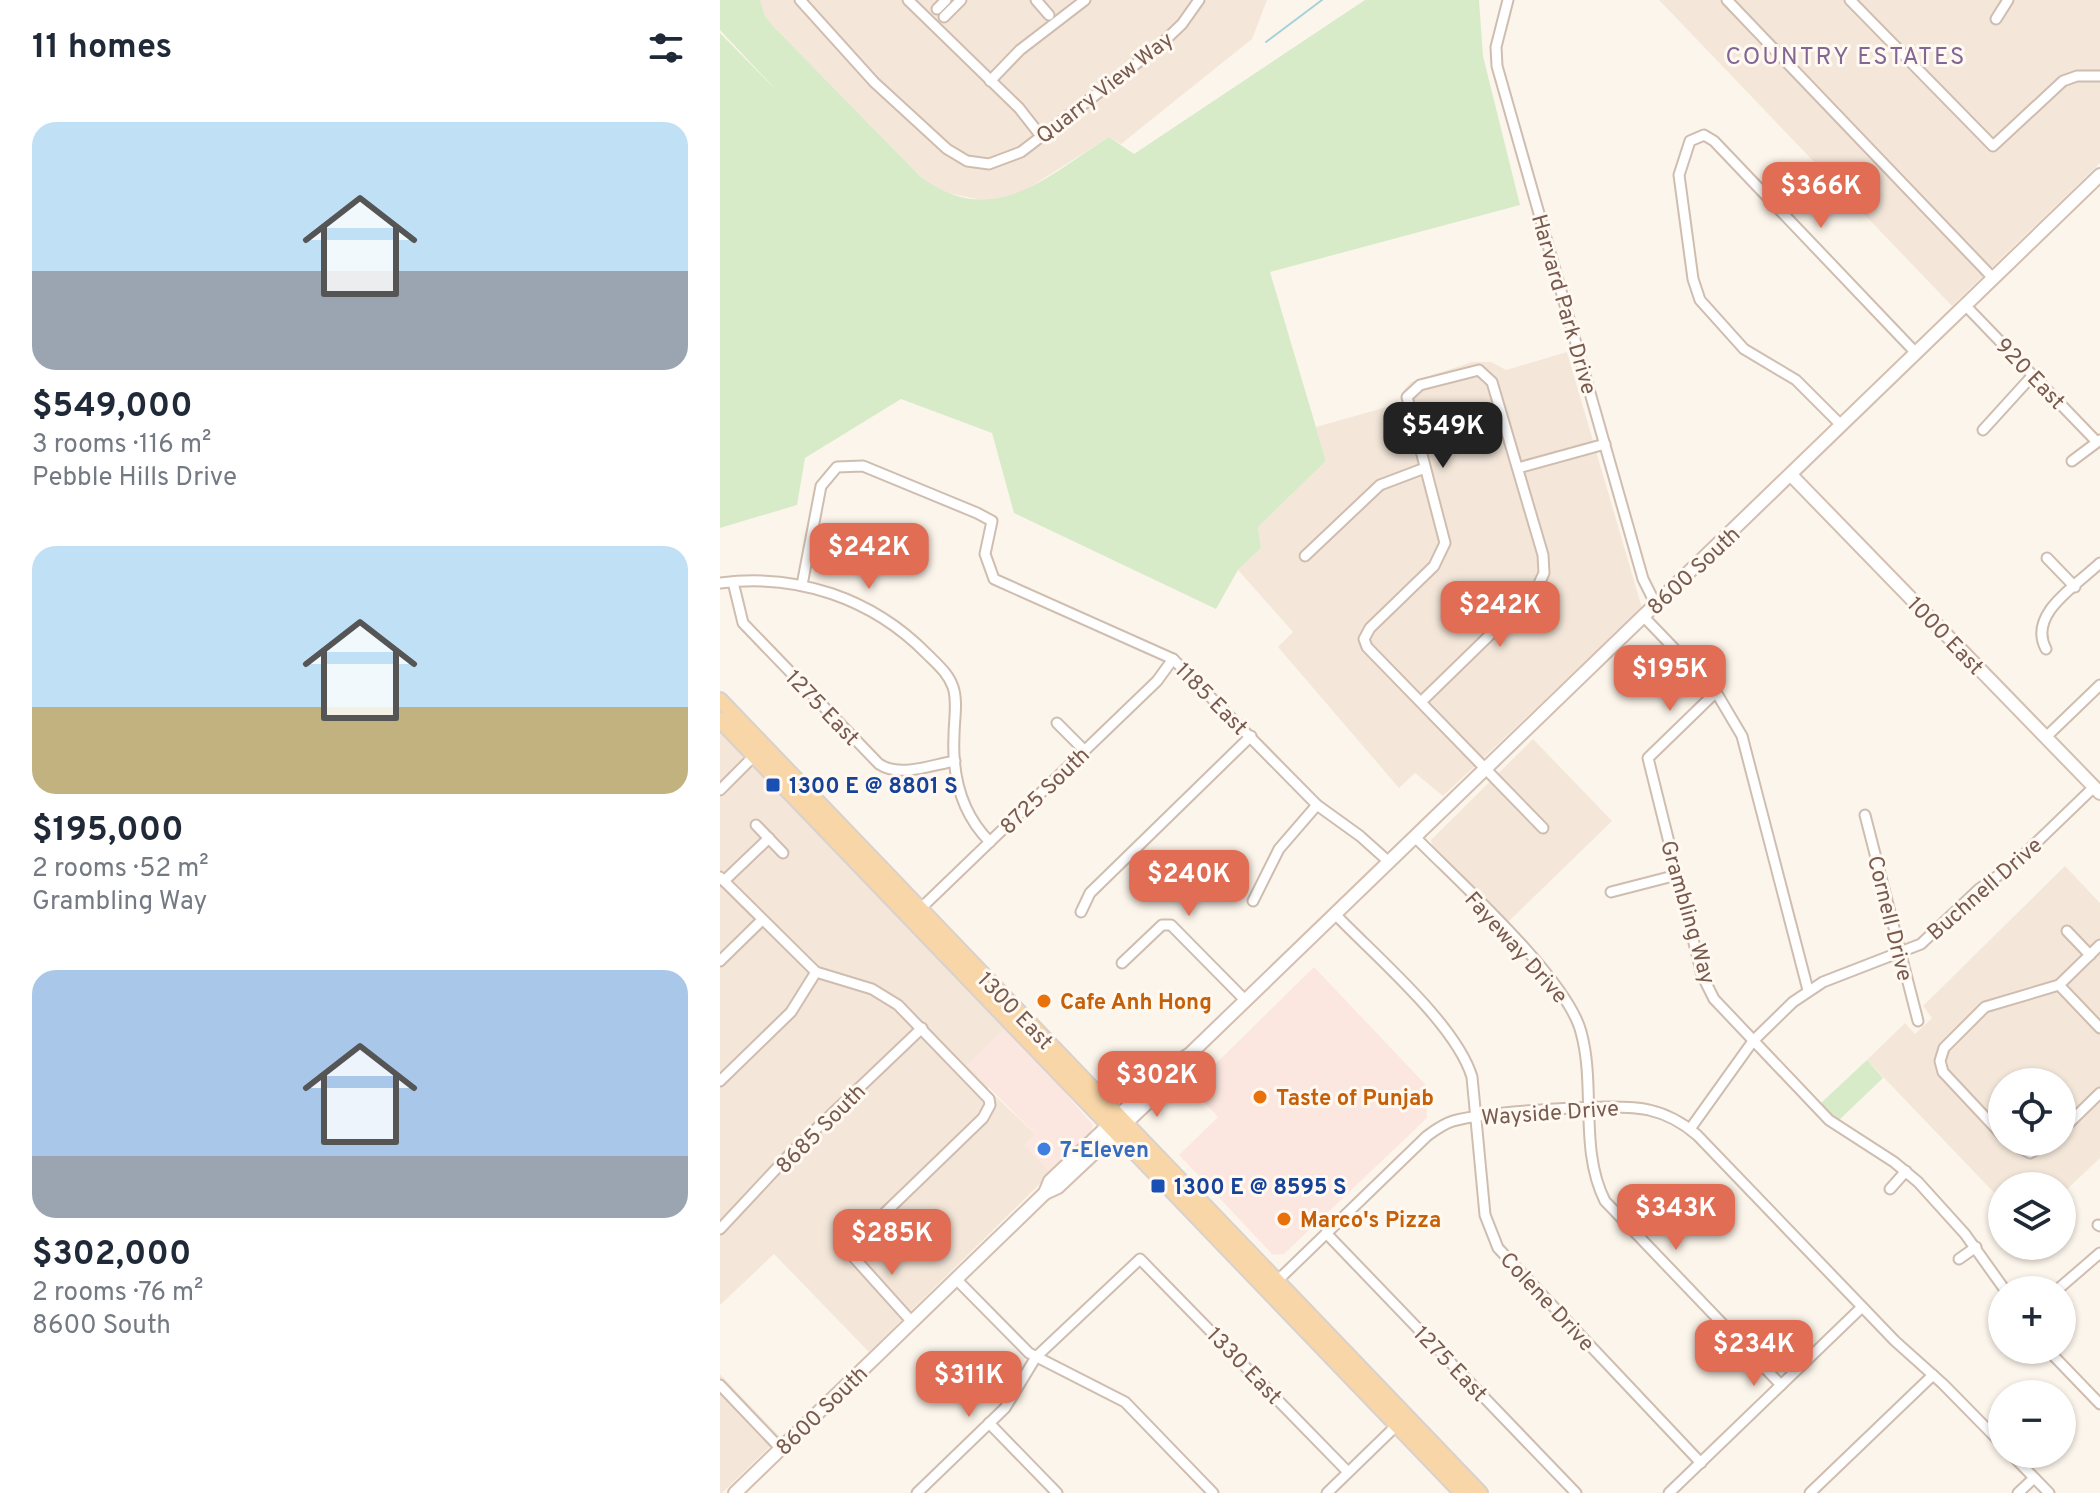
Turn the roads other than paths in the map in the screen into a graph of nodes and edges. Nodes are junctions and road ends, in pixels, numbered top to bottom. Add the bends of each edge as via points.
1 (800, 0) edge
2 (908, 0) edge
3 (946, 0) edge
4 (961, 0) edge
5 (1036, 0) edge
6 (1085, 0) edge
7 (1199, 0) edge
8 (1508, 0) edge
9 (1727, 0) edge
10 (1850, 0) edge
11 (2008, 0) edge
12 (1049, 15) dead end
13 (1996, 19) dead end
14 (2100, 76) edge
15 (990, 81) junction
16 (1041, 136) junction
17 (2100, 175) edge
18 (1993, 278) junction
19 (1965, 305) junction
20 (1916, 353) junction
21 (2033, 375) junction
22 (1841, 425) junction
23 (1983, 430) dead end
24 (2098, 440) edge
25 (1605, 444) junction
26 (2072, 461) dead end
27 (1425, 468) junction
28 (1518, 468) junction
29 (1791, 475) junction
30 (1305, 556) dead end
31 (2047, 558) dead end
32 (2100, 563) edge
33 (733, 582) junction
34 (720, 583) edge
35 (802, 585) junction
36 (2075, 587) junction
37 (1656, 605) junction
38 (1643, 616) junction
39 (2046, 649) dead end
40 (1173, 659) junction
41 (2100, 685) edge
42 (1716, 692) junction
43 (720, 700) edge
44 (1421, 702) junction
45 (720, 720) edge
46 (1057, 723) dead end
47 (1251, 736) junction
48 (2046, 737) junction
49 (759, 751) junction
50 (1085, 751) junction
51 (955, 761) junction
52 (1485, 769) junction
53 (720, 790) edge
54 (2097, 790) edge
55 (1317, 805) junction
56 (1865, 815) dead end
57 (756, 825) dead end
58 (1543, 828) dead end
59 (1415, 837) junction
60 (769, 838) junction
61 (990, 842) junction
62 (783, 853) dead end
63 (1389, 862) junction
64 (1677, 875) junction
65 (722, 879) edge
66 (1611, 892) dead end
67 (1253, 901) dead end
68 (1081, 912) dead end
69 (915, 914) junction
70 (1335, 914) junction
71 (762, 920) junction
72 (2067, 931) dead end
73 (2100, 945) edge
74 (1899, 954) junction
75 (2090, 955) junction
76 (720, 961) edge
77 (1122, 963) dead end
78 (816, 972) junction
79 (2059, 985) junction
80 (1808, 990) junction
81 (1245, 1000) junction
82 (1918, 1021) dead end
83 (922, 1028) junction
84 (2100, 1028) edge
85 (1753, 1041) junction
86 (720, 1081) edge
87 (2100, 1093) edge
88 (1589, 1109) junction
89 (2076, 1116) edge
90 (1476, 1118) junction
91 (1988, 1120) edge
92 (1117, 1125) junction
93 (1690, 1129) junction
94 (1906, 1171) junction
95 (1890, 1189) dead end
96 (720, 1229) edge
97 (1326, 1233) junction
98 (1976, 1247) junction
99 (2100, 1253) edge
100 (1959, 1259) dead end
101 (1996, 1276) edge
102 (2073, 1276) edge
103 (956, 1279) junction
104 (1272, 1286) junction
105 (1862, 1307) junction
106 (912, 1322) junction
107 (1036, 1357) junction
108 (2061, 1364) edge
109 (1933, 1375) junction
110 (720, 1385) edge
111 (1781, 1385) junction
112 (2100, 1404) edge
113 (1402, 1421) junction
114 (989, 1423) junction
115 (1988, 1430) edge
116 (781, 1449) junction
117 (1701, 1463) junction
118 (2024, 1468) edge
119 (1348, 1472) junction
120 (2034, 1478) junction
121 (735, 1493) edge
122 (917, 1493) edge
123 (1057, 1493) edge
124 (1213, 1493) edge
125 (1327, 1493) edge
126 (1462, 1493) edge
127 (1480, 1493) edge
128 (1576, 1493) edge
129 (1669, 1493) edge
130 (1810, 1493) edge
131 (2018, 1493) edge
132 (2049, 1493) edge

1 - 16 street, Quarry View Way via 874,82 967,161 999,163
2 - 15 street
3 - 4 street via 940,13
5 - 12 street
6 - 15 street via 1020,50
7 - 16 street, Quarry View Way via 1166,40
8 - 25 street, Harvard Park Drive via 1496,47 1497,66
9 - 18 street
10 - 14 street via 1993,146 2063,81
11 - 13 street
15 - 16 street
17 - 18 main road, 8600 South
18 - 19 main road, 8600 South
19 - 20 main road, 8600 South
19 - 21 street, 920 East
20 - 22 main road, 8600 South
20 - 22 street via 1704,135 1690,141 1679,175 1700,300 1744,349 1796,380
21 - 23 street
21 - 24 street, 920 East
22 - 29 main road, 8600 South
24 - 26 street
25 - 28 street
25 - 37 street, Harvard Park Drive via 1646,589
27 - 28 street via 1407,406 1409,393 1473,371 1488,375
27 - 30 street via 1380,485
27 - 44 street via 1443,529 1443,551 1364,639
28 - 44 street via 1545,564 1541,582
29 - 37 main road, 8600 South
29 - 48 main road, 1000 East
31 - 36 street
32 - 36 street
33 - 34 street
33 - 35 street
33 - 51 street, 1275 East via 743,623 879,764 902,771
35 - 40 street, 1185 East via 824,478 837,467 853,464 992,521 985,554 989,572 1001,585
35 - 51 street via 857,603 901,630 948,676 955,701
36 - 39 street via 2041,622
37 - 38 main road, 8600 South
38 - 42 street
38 - 52 main road, 8600 South
40 - 47 street, 1185 East
40 - 50 street, 8725 South
41 - 48 street
42 - 64 street, Grambling Way via 1648,758
42 - 80 street via 1742,736
43 - 49 main road, 1300 East
44 - 52 street
45 - 49 main road, 1300 East
46 - 50 street
47 - 55 street, 1185 East
47 - 68 street via 1090,893
48 - 54 main road, 1000 East
49 - 53 street
49 - 69 main road, 1300 East
50 - 61 street, 8725 South
51 - 61 street via 966,813
52 - 58 street
52 - 59 main road, 8600 South
54 - 74 street, Buchnell Drive via 1921,944
55 - 63 street, 1185 East
55 - 67 street via 1279,849
56 - 74 street, Cornell Drive
57 - 60 street
59 - 63 main road, 8600 South
59 - 88 street, Fayeway Drive via 1567,998 1582,1034
60 - 62 street
60 - 65 street
61 - 69 street, 8725 South
63 - 70 main road, 8600 South
64 - 66 street
64 - 85 street, Grambling Way via 1705,983
65 - 71 street
69 - 92 main road, 1300 East
70 - 81 main road, 8600 South
70 - 90 street, Colene Drive via 1454,1039 1472,1077
71 - 76 street
71 - 78 street
72 - 75 street
73 - 75 street
74 - 80 street, Buchnell Drive
74 - 82 street, Cornell Drive
75 - 79 street
77 - 81 street via 1162,925 1171,925
78 - 83 street via 872,989
78 - 86 street via 791,1012
79 - 84 street
79 - 91 street via 1991,1004 1941,1055 1947,1077
80 - 85 street, Buchnell Drive
81 - 92 main road, 8600 South via 1181,1063 1179,1073
83 - 96 street, 8685 South
83 - 106 street via 990,1105 849,1252
85 - 93 street, Buchnell Drive
85 - 94 street, Grambling Way via 1836,1126
87 - 89 street
88 - 90 street, Wayside Drive
88 - 93 street, Wayside Drive via 1649,1110
88 - 111 street, Fayeway Drive via 1594,1169 1605,1201
90 - 97 street, Wayside Drive via 1437,1129
90 - 117 street, Colene Drive via 1485,1215 1498,1248
92 - 103 main road, 8600 South via 1058,1187 1045,1193
92 - 104 main road, 1300 East
93 - 105 street, Wayside Drive
94 - 95 street
94 - 98 street, Grambling Way
97 - 104 street, Wayside Drive
97 - 128 street, 1275 East
98 - 100 street
98 - 101 street, Grambling Way
99 - 102 street
103 - 106 main road, 8600 South
103 - 107 street
104 - 113 main road, 1300 East
105 - 109 street, Wayside Drive
105 - 111 street
106 - 116 main road, 8600 South
107 - 114 street via 1012,1399
107 - 119 street, 1330 East via 1140,1259
107 - 124 street via 1125,1402
108 - 112 street
109 - 115 street, Wayside Drive
109 - 130 street
110 - 116 street
111 - 117 street
113 - 119 street
113 - 126 main road, 1300 East
113 - 127 main road, 1300 East
114 - 122 street
114 - 123 street
116 - 121 main road, 8600 South
117 - 129 street
118 - 120 street
119 - 125 street
120 - 131 street
120 - 132 street

